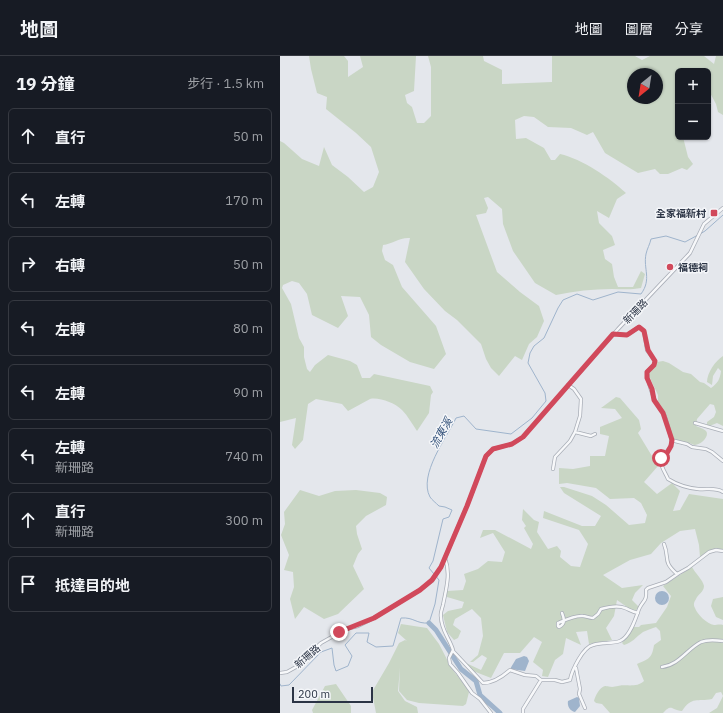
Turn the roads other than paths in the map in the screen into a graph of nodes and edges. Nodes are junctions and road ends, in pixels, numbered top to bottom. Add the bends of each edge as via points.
1 (723, 208) edge
2 (613, 334) junction
3 (568, 385) junction
4 (695, 423) dead end
5 (723, 431) edge
6 (575, 432) junction
7 (595, 434) dead end
8 (672, 440) junction
9 (723, 461) edge
10 (553, 469) dead end
11 (723, 492) edge
12 (664, 544) dead end
13 (723, 552) edge
14 (445, 558) junction
15 (677, 574) junction
16 (562, 613) dead end
17 (638, 613) junction
18 (723, 640) edge
19 (453, 651) junction
20 (576, 667) junction
21 (662, 667) dead end
22 (280, 673) edge
23 (541, 680) junction
24 (585, 708) dead end
25 (491, 713) edge
26 (523, 713) edge

1 - 2 street, 新珊路 via 701,228 690,253
2 - 3 street, 新珊路
2 - 8 street via 627,335 639,327 644,331 648,350 655,361 647,372 647,378
3 - 6 street via 581,400
3 - 14 street, 新珊路 via 523,437 512,444 493,449 486,456
4 - 5 street
6 - 7 street via 591,436
6 - 10 street via 555,457
8 - 9 street via 706,449
8 - 11 street via 667,453 661,458 668,479 699,490 718,489
12 - 15 street via 669,567
13 - 15 street via 709,552
14 - 19 street via 448,575 440,617
14 - 22 street, 新珊路 via 436,576 420,590 374,618 321,643 296,667
15 - 17 street via 666,582 648,588 646,600
16 - 17 street via 564,620 582,615 592,618 601,609 609,607 627,608
17 - 20 street via 625,638 587,647
18 - 21 street via 701,642 672,665
19 - 23 street via 483,683 501,677 510,670 536,676
19 - 25 street via 449,658 450,664
20 - 23 street via 570,680
20 - 24 street via 579,694
23 - 26 street

